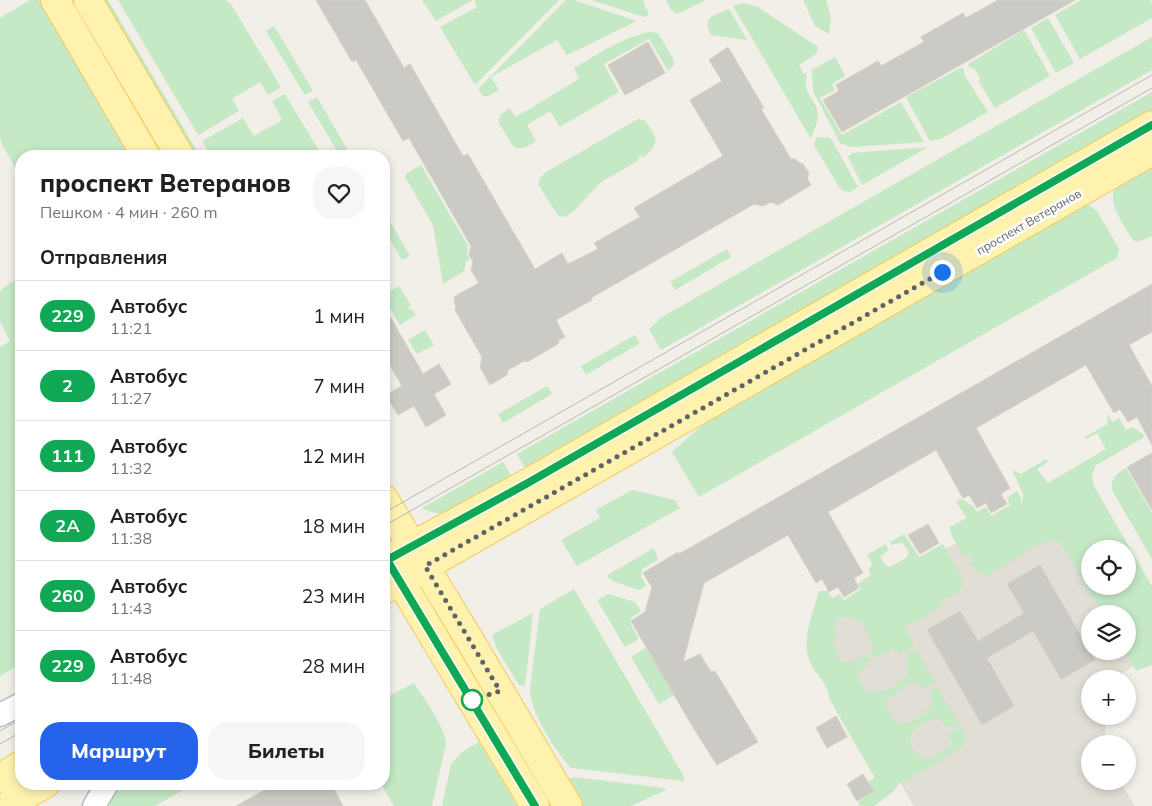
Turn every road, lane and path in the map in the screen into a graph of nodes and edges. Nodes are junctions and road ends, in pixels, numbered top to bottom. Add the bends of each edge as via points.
1 (55, 0) edge
2 (88, 0) edge
3 (1152, 125) edge
4 (142, 150) edge
5 (176, 150) edge
6 (1152, 152) edge
7 (390, 510) edge
8 (419, 556) junction
9 (390, 568) edge
10 (390, 572) edge
11 (15, 707) edge
12 (0, 715) edge
13 (15, 769) edge
14 (0, 778) edge
15 (34, 790) edge
16 (103, 790) edge
17 (6, 806) edge
18 (94, 806) edge
19 (535, 806) edge
20 (568, 806) edge

1 - 4 main road
2 - 5 main road
3 - 8 main road, проспект Ветеранов via 526,484
6 - 8 main road, проспект Ветеранов
7 - 8 main road
8 - 9 main road, проспект Ветеранов
8 - 20 main road
10 - 19 main road
11 - 12 street
13 - 14 main road
15 - 17 main road
16 - 18 street

